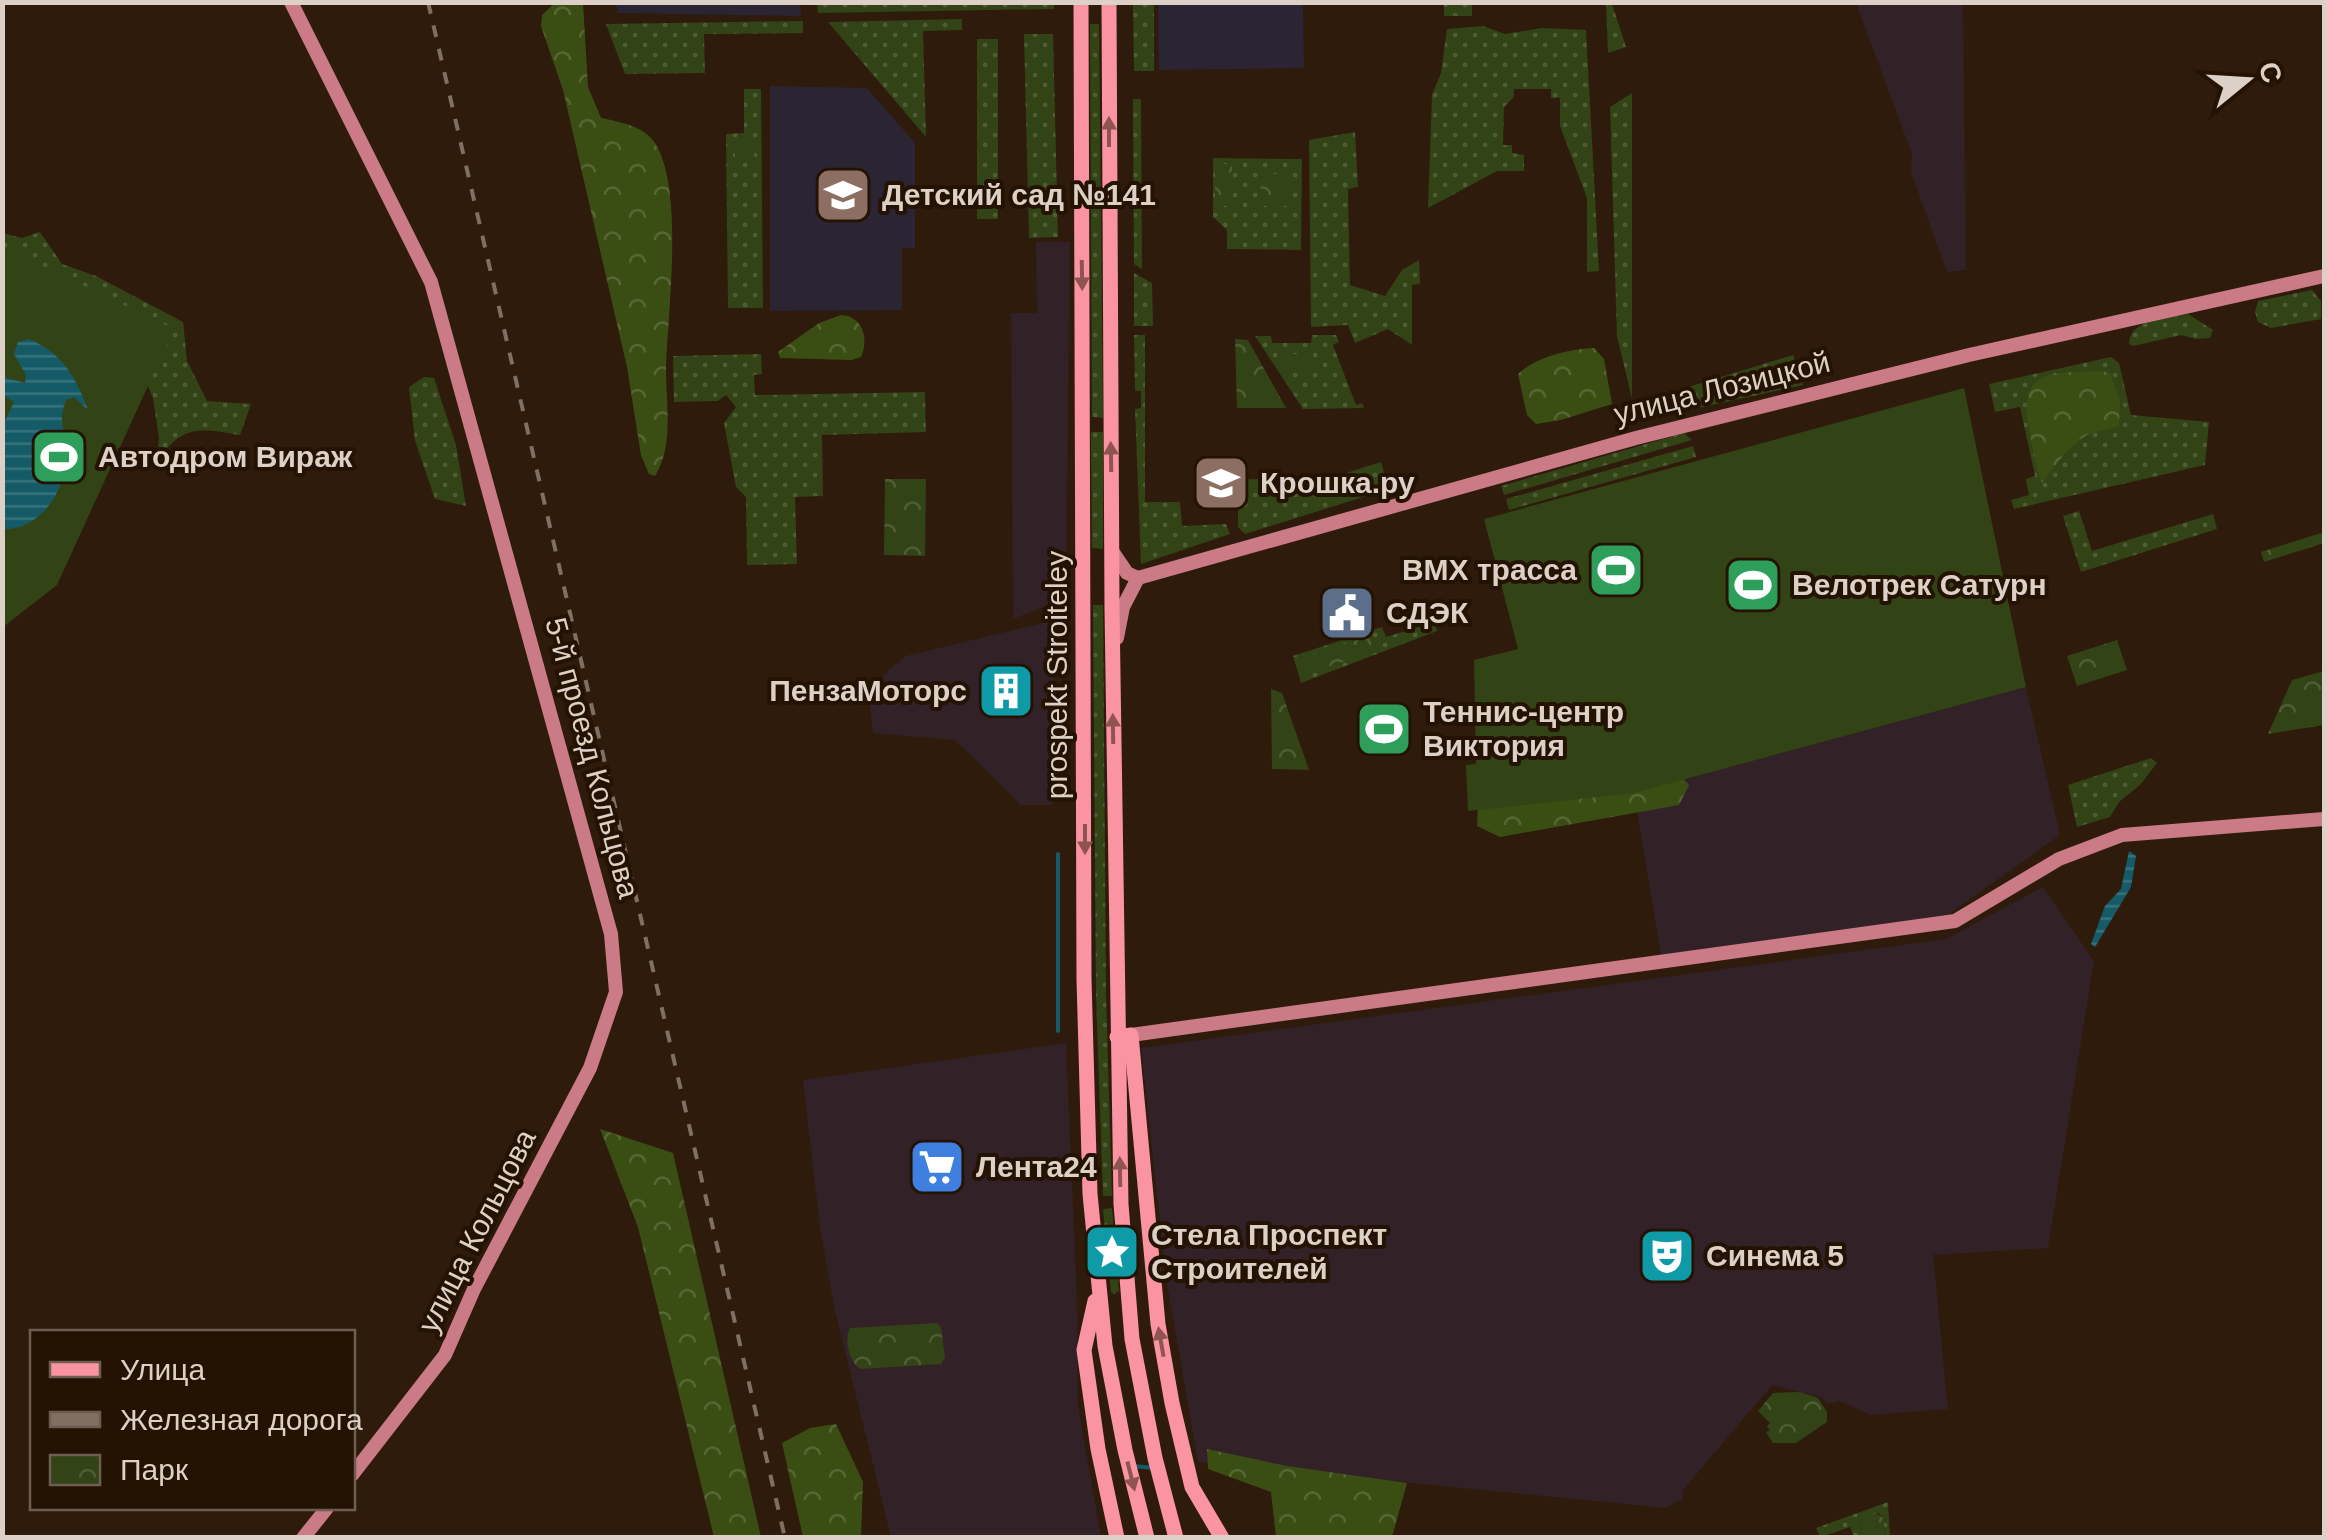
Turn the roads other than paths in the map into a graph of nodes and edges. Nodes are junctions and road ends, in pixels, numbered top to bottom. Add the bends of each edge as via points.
1 (291, 2) edge
2 (1109, 2) edge
3 (1080, 11) edge
4 (1109, 20) junction
5 (2324, 276) edge
6 (1112, 552) junction
7 (1084, 556) junction
8 (1138, 578) junction
9 (1084, 602) junction
10 (1112, 609) junction
11 (1113, 666) junction
12 (2324, 819) edge
13 (616, 992) joint
14 (1124, 1036) junction
15 (1098, 1286) junction
16 (355, 1471) edge
17 (326, 1510) edge
18 (303, 1538) edge
19 (1117, 1538) edge
20 (1147, 1538) edge
21 (1176, 1538) edge
22 (1222, 1538) edge

1 - 13 street, 5-й проезд Кольцова via 431,282 610,934
2 - 4 main road, prospekt Stroiteley
3 - 4 main road
3 -> 7 main road, prospekt Stroiteley
6 -> 4 main road, prospekt Stroiteley
5 - 8 street, улица Лозицкой via 1636,438
6 - 7 main road via 1097,564
6 - 8 street
6 - 10 main road, prospekt Stroiteley
7 - 9 main road, prospekt Stroiteley
8 - 11 street via 1123,606
9 - 10 main road via 1099,597
9 -> 15 main road, prospekt Stroiteley via 1085,1017
10 - 11 main road, prospekt Stroiteley
14 -> 11 main road, prospekt Stroiteley
12 - 14 street via 2122,835 2059,859 1955,921
13 - 16 street, улица Кольцова via 590,1068 445,1355
21 -> 14 main road, prospekt Stroiteley via 1132,1338 1121,1204
22 -> 14 main road via 1192,1486 1158,1324
15 - 19 main road via 1084,1350
15 -> 20 main road, prospekt Stroiteley via 1124,1450
17 - 18 street

